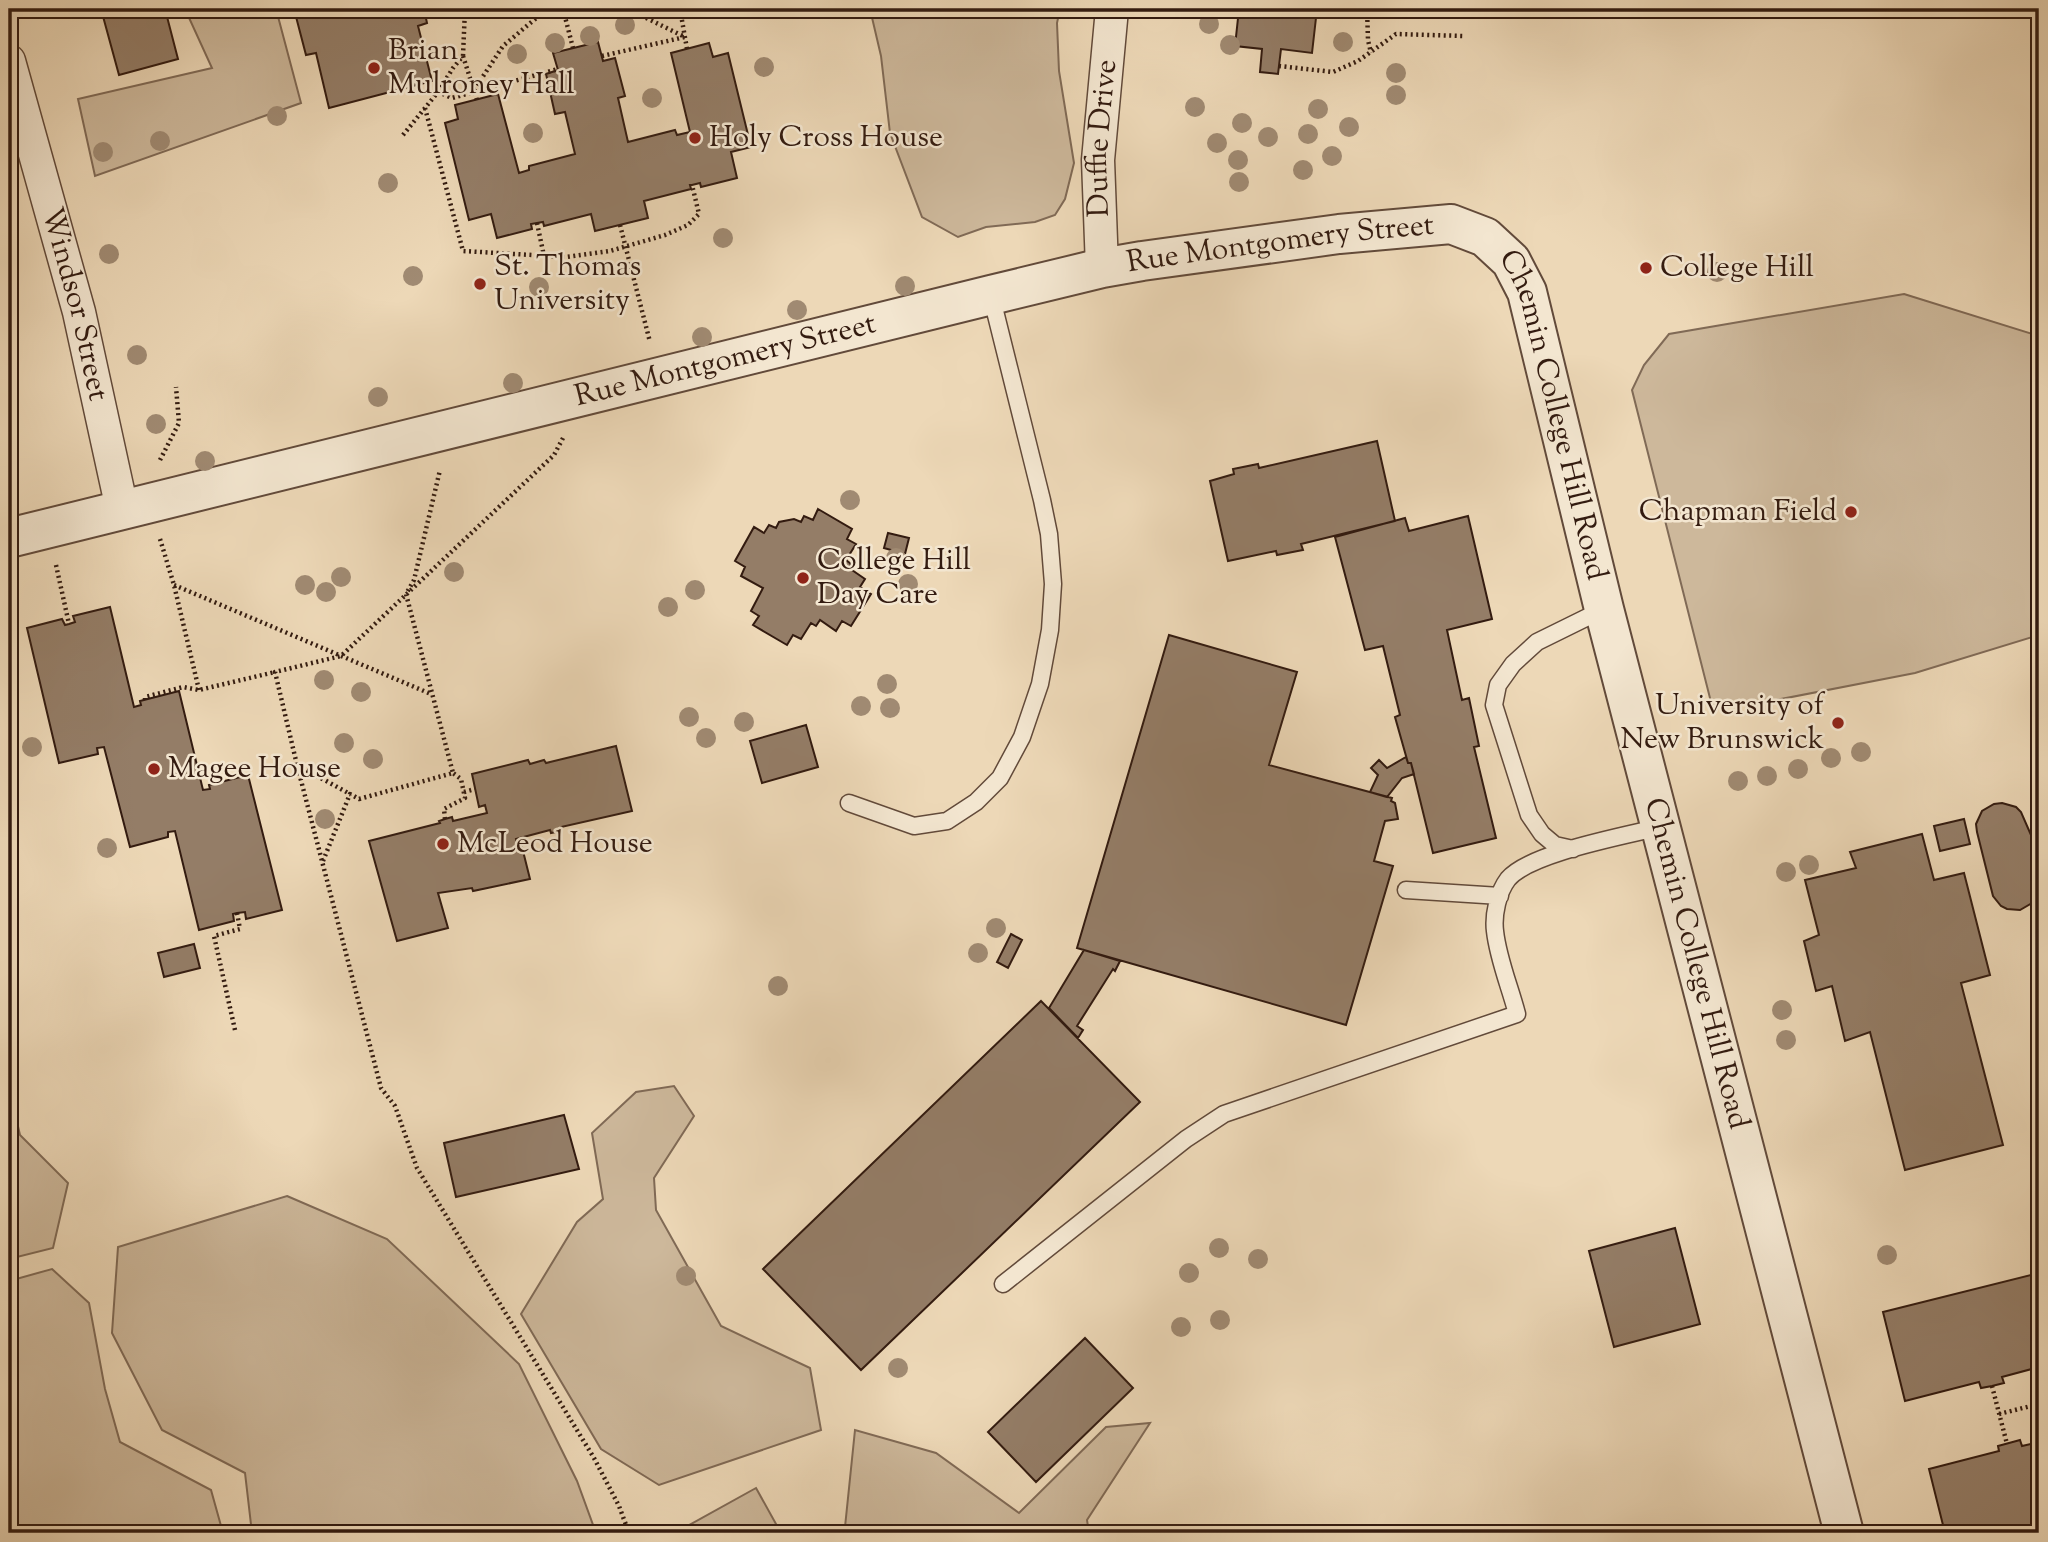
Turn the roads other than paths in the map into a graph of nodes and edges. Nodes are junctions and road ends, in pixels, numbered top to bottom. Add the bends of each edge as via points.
1 (1112, 9) edge
2 (9, 61) edge
3 (1451, 224) joint
4 (1102, 268) junction
5 (991, 295) junction
6 (122, 509) junction
7 (9, 538) edge
8 (1604, 609) junction
9 (849, 803) dead end
10 (1660, 827) junction
11 (1573, 849) junction
12 (1406, 890) dead end
13 (1500, 897) junction
14 (1003, 1284) dead end
15 (1844, 1533) edge

1 - 4 street, Duffie Drive via 1098,160
2 - 6 street, Windsor Street via 79,312
3 - 4 street, Rue Montgomery Street via 1326,235
3 - 8 street, Chemin College Hill Road via 1485,237 1511,261 1527,292
4 - 5 street, Rue Montgomery Street
5 - 6 street, Rue Montgomery Street
5 - 9 lane via 1049,534 1053,584 1040,684 1022,737 1000,778 947,821 914,825
6 - 7 street, Rue Montgomery Street
8 - 10 street, Chemin College Hill Road
8 - 11 lane via 1537,642 1498,685 1494,705 1529,815 1555,845
10 - 11 lane
10 - 15 street, Chemin College Hill Road
11 - 13 lane via 1524,867 1507,880
12 - 13 lane
13 - 14 lane via 1495,931 1517,1014 1224,1114

